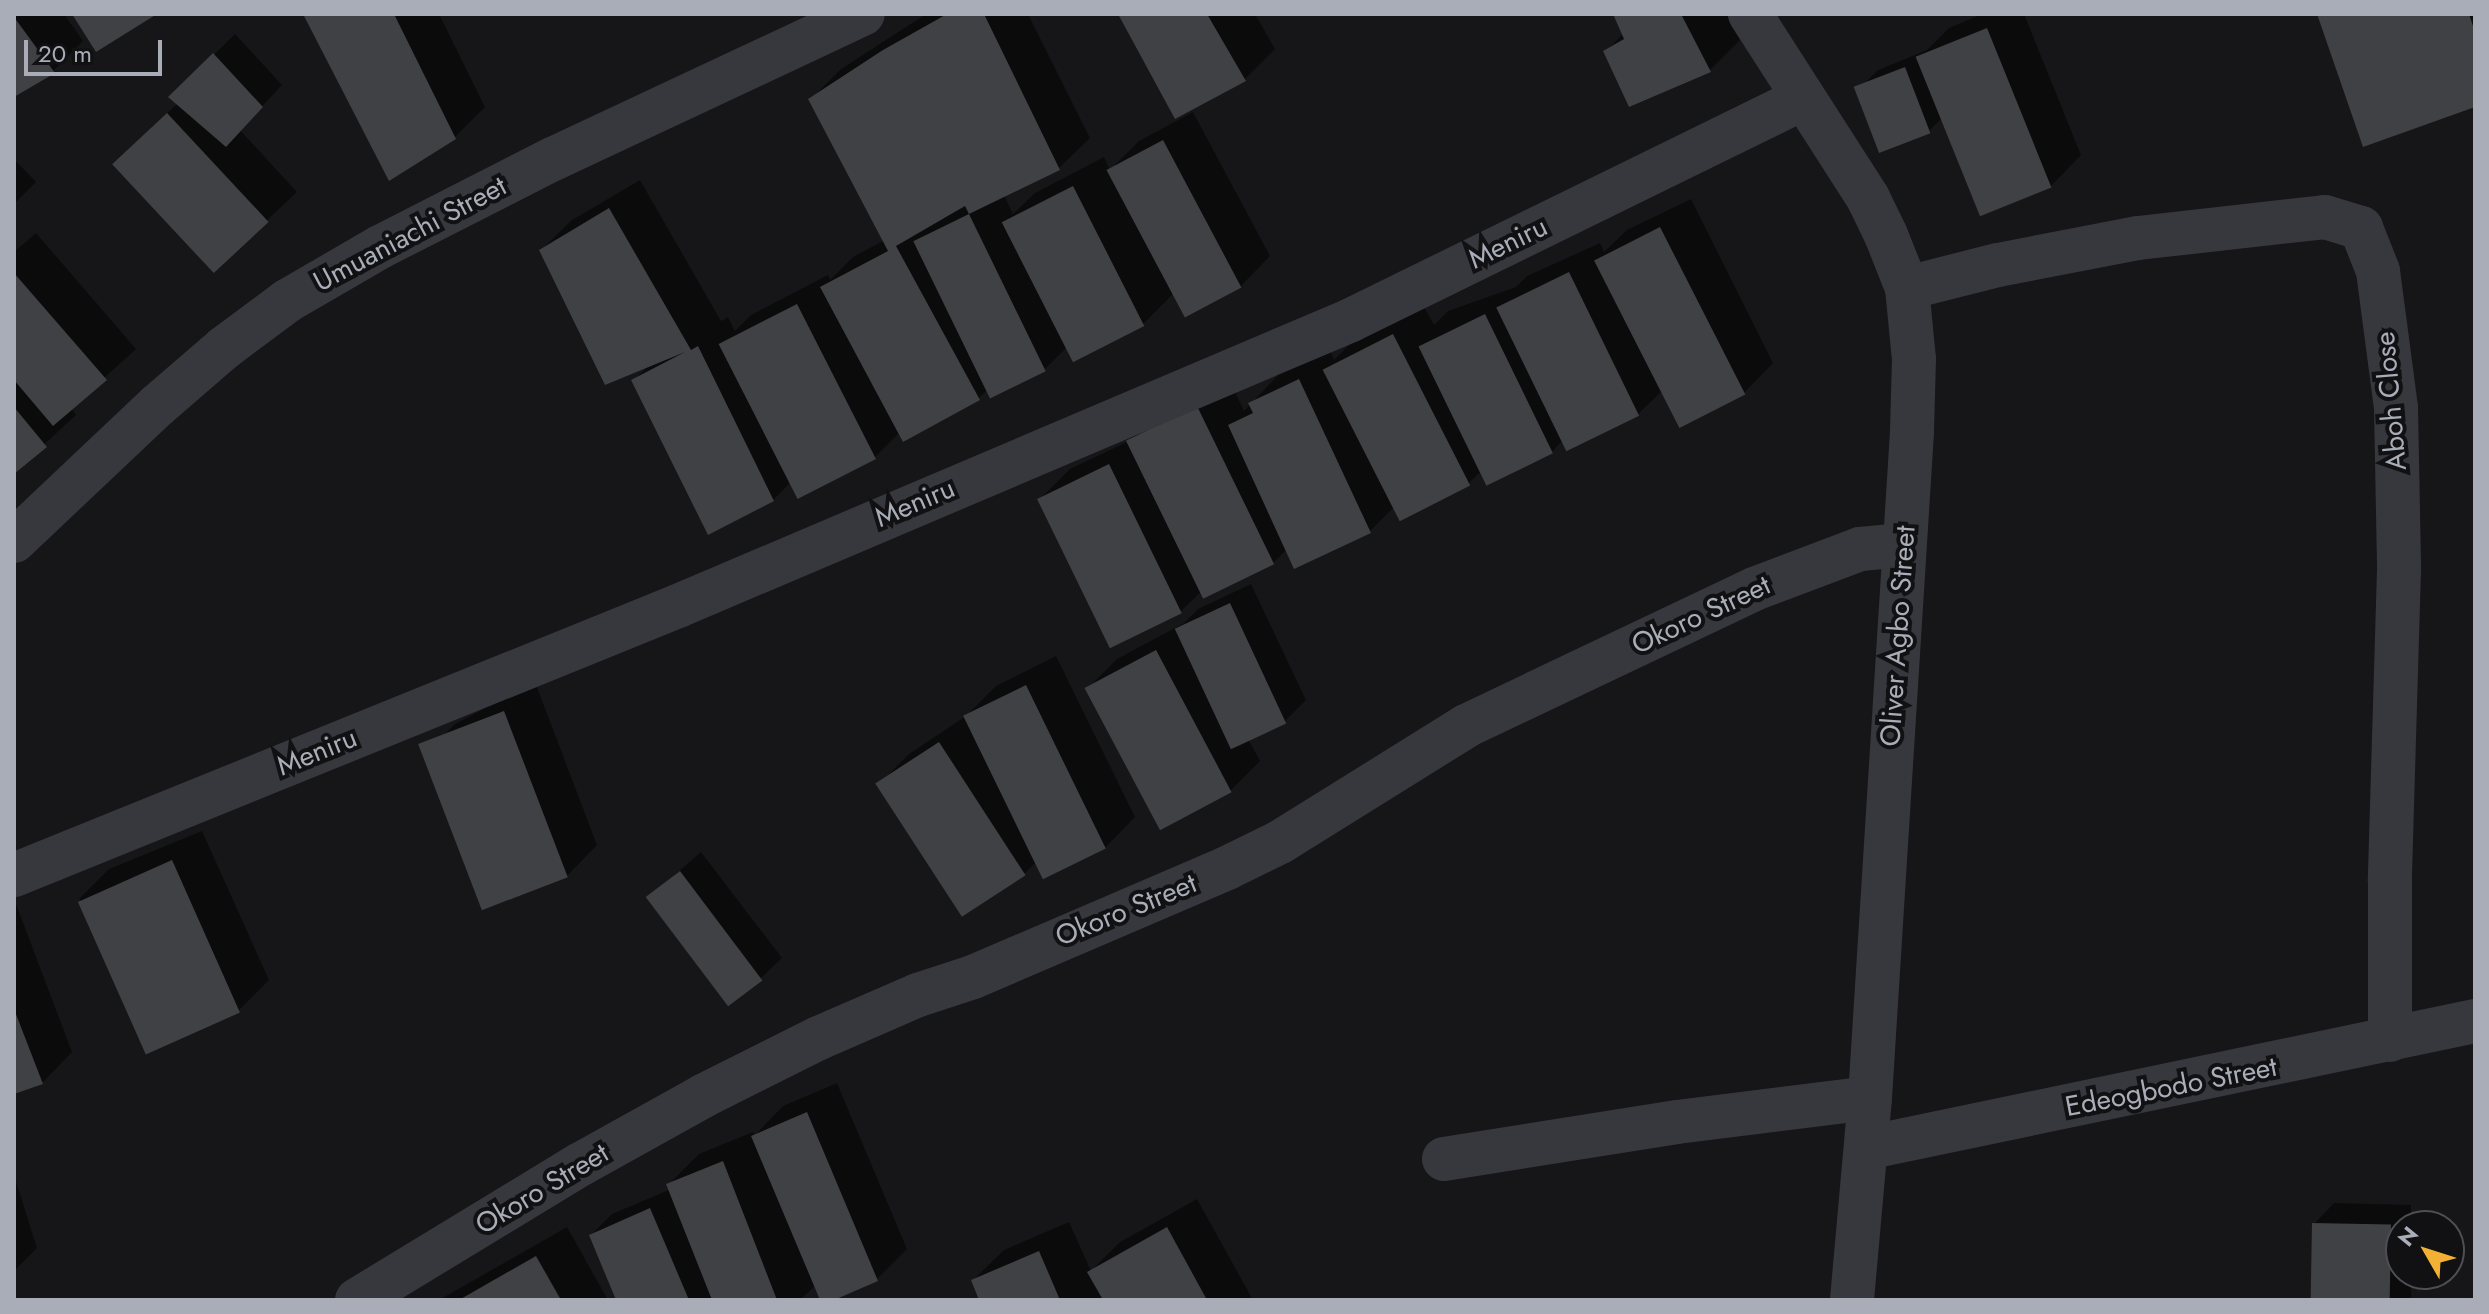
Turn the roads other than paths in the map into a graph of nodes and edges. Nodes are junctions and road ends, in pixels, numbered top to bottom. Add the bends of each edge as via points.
1 (863, 14) edge
2 (1750, 14) edge
3 (1802, 99) junction
4 (1907, 288) junction
5 (14, 541) edge
6 (1904, 545) junction
7 (14, 875) edge
8 (2475, 1021) edge
9 (2390, 1040) junction
10 (1870, 1098) junction
11 (1866, 1148) junction
12 (1444, 1159) dead end
13 (357, 1300) edge
14 (1852, 1300) edge

1 - 5 street, Umuaniachi Street via 553,159 287,301 158,405
2 - 3 street, Oliver Agbo Street
3 - 4 street, Oliver Agbo Street via 1868,198
3 - 7 street, Meniru via 1351,320 678,606
4 - 6 street, Oliver Agbo Street via 1914,359
4 - 9 street, Aboh Close via 2138,238 2325,217 2355,224 2365,234 2378,271 2396,408
6 - 10 street, Oliver Agbo Street
6 - 13 street, Okoro Street via 1860,549 1754,589 1466,726 1240,862 819,1038 581,1164
8 - 9 street, Edeogbodo Street
9 - 11 street, Edeogbodo Street
10 - 11 street, Oliver Agbo Street
10 - 12 street
11 - 14 street, Oliver Agbo Street

